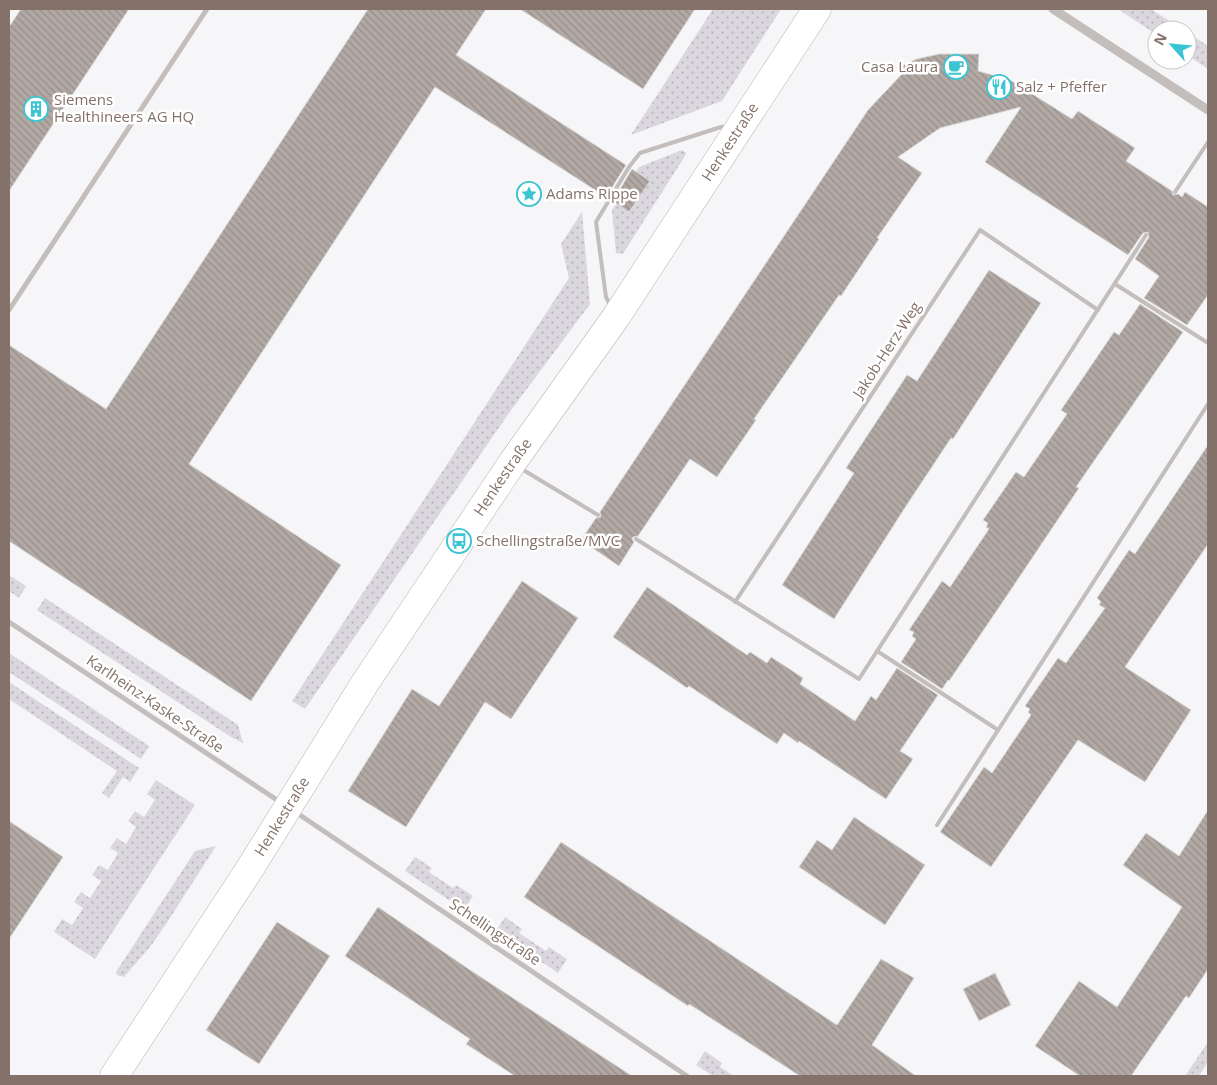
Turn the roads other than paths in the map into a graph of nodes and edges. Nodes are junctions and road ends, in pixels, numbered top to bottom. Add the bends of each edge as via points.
1 (208, 9) edge
2 (817, 9) edge
3 (1053, 9) edge
4 (1208, 110) edge
5 (741, 126) junction
6 (1208, 142) edge
7 (1174, 192) dead end
8 (1146, 235) dead end
9 (1115, 284) junction
10 (9, 310) edge
11 (1098, 310) junction
12 (616, 317) junction
13 (1208, 343) edge
14 (1208, 404) edge
15 (512, 463) junction
16 (598, 515) dead end
17 (636, 539) dead end
18 (735, 602) junction
19 (9, 622) edge
20 (877, 651) junction
21 (998, 730) junction
22 (288, 808) junction
23 (937, 825) dead end
24 (114, 1076) edge
25 (687, 1076) edge

1 - 10 street
2 - 5 main road, Henkestraße
3 - 4 street
5 - 12 main road, Henkestraße
5 - 12 lane via 721,127 640,153 629,167 596,222 606,297
6 - 7 lane
8 - 9 lane
9 - 11 lane
9 - 13 lane
11 - 18 lane, Jakob-Herz-Weg via 980,230
11 - 20 lane
12 - 15 main road, Henkestraße
14 - 21 lane
15 - 16 lane
15 - 22 main road, Henkestraße via 365,683
17 - 18 lane
18 - 20 lane via 859,679
19 - 22 street, Karlheinz-Kaske-Straße
20 - 21 lane
21 - 23 lane
22 - 24 main road, Henkestraße
22 - 25 street, Schellingstraße

